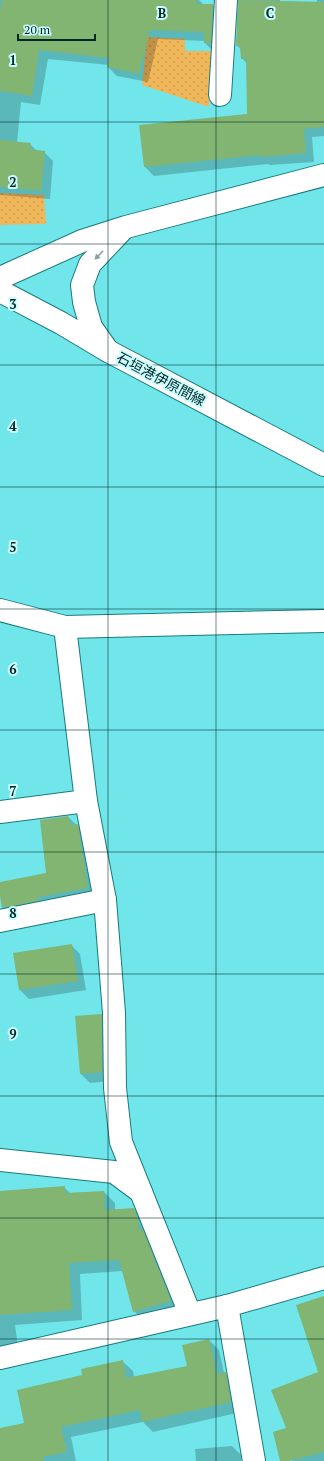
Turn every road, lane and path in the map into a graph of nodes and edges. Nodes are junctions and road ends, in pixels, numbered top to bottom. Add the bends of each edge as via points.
1 (226, 0) edge
2 (220, 95) dead end
3 (324, 175) edge
4 (126, 227) junction
5 (0, 278) edge
6 (0, 291) edge
7 (108, 351) junction
8 (324, 465) edge
9 (0, 610) edge
10 (324, 621) edge
11 (64, 627) junction
12 (86, 801) junction
13 (0, 812) edge
14 (105, 900) junction
15 (0, 921) edge
16 (0, 1160) edge
17 (140, 1192) junction
18 (324, 1278) edge
19 (227, 1306) junction
20 (190, 1314) junction
21 (0, 1358) edge
22 (254, 1461) edge

1 - 2 street
3 - 4 street
4 - 5 street via 82,241
4 -> 7 street via 90,264 82,285 91,327
6 - 7 street, 石垣港伊原間線
7 - 8 street, 石垣港伊原間線
9 - 11 street
10 - 11 street
11 - 12 street
12 - 13 street
12 - 14 street
14 - 15 street
14 - 17 street via 114,1013 115,1088 121,1142
16 - 17 street via 114,1172
17 - 20 street
18 - 19 street
19 - 20 street
19 - 22 street
20 - 21 street

